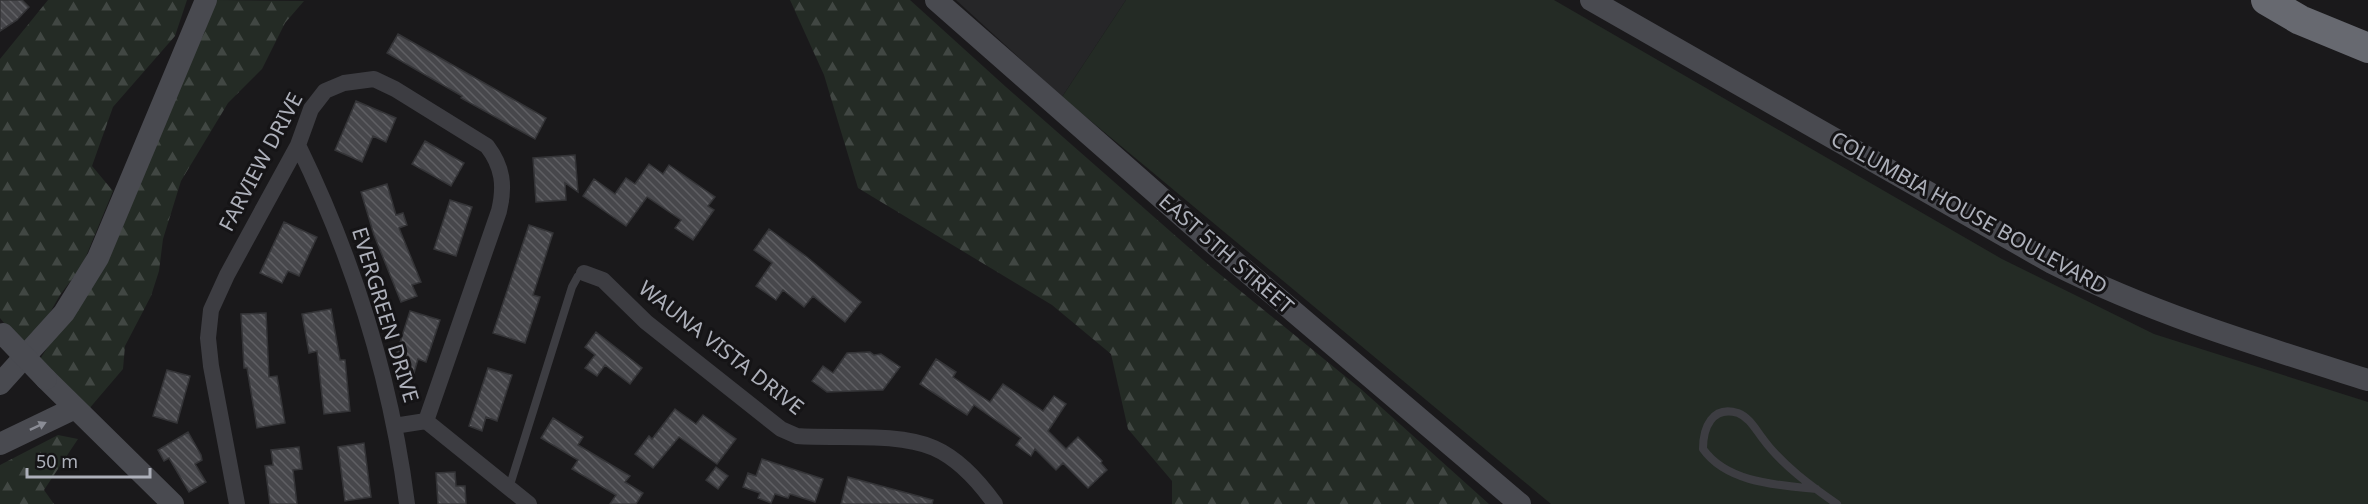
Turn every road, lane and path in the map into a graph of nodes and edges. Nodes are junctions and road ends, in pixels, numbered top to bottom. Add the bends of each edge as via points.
1 (206, 0) edge
2 (936, 0) edge
3 (1591, 0) edge
4 (2266, 0) edge
5 (2283, 0) edge
6 (2368, 28) edge
7 (2368, 48) edge
8 (298, 145) junction
9 (584, 273) joint
10 (1, 332) edge
11 (2368, 380) edge
12 (0, 384) edge
13 (75, 408) junction
14 (426, 421) junction
15 (394, 426) junction
16 (0, 444) edge
17 (509, 488) junction
18 (1816, 489) junction
19 (173, 504) edge
20 (237, 504) edge
21 (407, 504) edge
22 (529, 504) edge
23 (995, 504) edge
24 (1520, 504) edge
25 (1836, 504) edge

1 - 12 street via 98,258 64,313
2 - 24 street, EAST 5TH STREET via 1215,245
3 - 11 street, COLUMBIA HOUSE BOULEVARD via 2052,263 2099,286 2194,324
4 - 7 highway via 2300,20
5 - 6 highway
8 - 14 street, FARVIEW DRIVE via 311,109 325,91 344,82 374,80 487,146 496,158 502,176 499,211
8 - 15 street, EVERGREEN DRIVE via 349,262
8 - 20 street, FARVIEW DRIVE via 211,310 211,366
9 - 17 lane via 572,287
9 - 23 street, WAUNA VISTA DRIVE via 603,280 646,322 781,429 797,435 910,441 934,448 970,475
10 - 13 street, bridge
16 -> 13 street
13 - 19 street
14 - 15 street
14 - 17 street
15 - 21 street, EVERGREEN DRIVE
17 - 22 street
18 - 18 lane via 1770,449 1748,419 1723,412 1711,418 1705,427 1703,449 1711,460 1733,473 1771,485
18 - 25 lane

